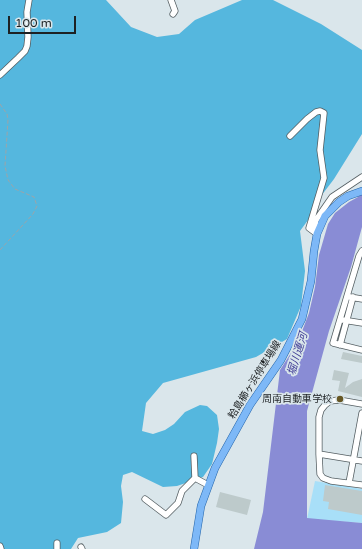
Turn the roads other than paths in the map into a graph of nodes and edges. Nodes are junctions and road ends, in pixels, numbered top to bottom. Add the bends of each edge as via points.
1 (29, 0) edge
2 (171, 0) edge
3 (173, 14) dead end
4 (0, 75) edge
5 (290, 136) dead end
6 (362, 177) edge
7 (360, 192) edge
8 (316, 232) junction
9 (362, 251) edge
10 (350, 297) junction
11 (362, 299) edge
12 (344, 320) junction
13 (362, 323) edge
14 (362, 350) edge
15 (362, 404) edge
16 (362, 413) edge
17 (319, 454) junction
18 (194, 456) dead end
19 (353, 459) junction
20 (362, 461) edge
21 (195, 478) junction
22 (349, 483) junction
23 (208, 485) junction
24 (362, 485) edge
25 (146, 499) dead end
26 (194, 549) edge

1 - 4 street via 27,46
2 - 3 street via 175,11
5 - 8 street via 316,112 324,113 320,150 324,178 309,228
6 - 8 street via 332,197 316,220
7 - 8 main road, 粭島櫛ヶ浜停車場線 via 332,208
8 - 23 main road, 粭島櫛ヶ浜停車場線 via 311,281 302,319 281,360 236,429
9 - 10 street
10 - 11 street
10 - 12 street
12 - 13 street
12 - 14 street via 333,343
15 - 17 street via 339,400 330,401 325,405 319,417
16 - 19 street
17 - 19 street
17 - 22 street via 320,474 323,478
18 - 21 street
19 - 20 street
19 - 22 street
21 - 23 street
21 - 25 street via 182,491 178,503 166,515
22 - 24 street
23 - 26 main road, 粭島櫛ヶ浜停車場線 via 201,506

